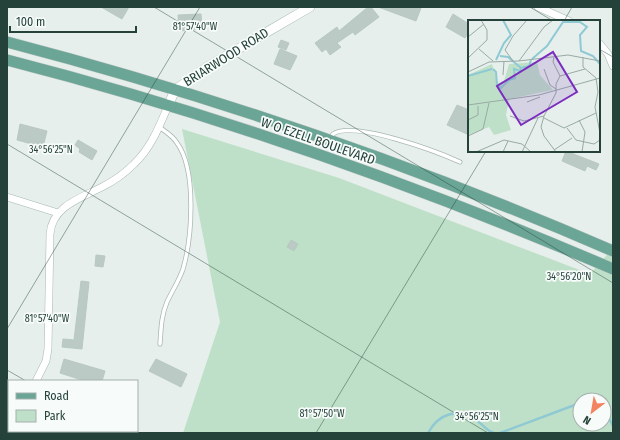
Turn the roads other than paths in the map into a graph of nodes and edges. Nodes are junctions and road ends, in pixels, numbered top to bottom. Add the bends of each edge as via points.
1 (310, 7) edge
2 (538, 7) edge
3 (567, 20) edge
4 (7, 42) edge
5 (600, 44) edge
6 (7, 60) edge
7 (613, 66) edge
8 (176, 90) junction
9 (168, 106) junction
10 (159, 127) junction
11 (328, 141) junction
12 (322, 156) junction
13 (460, 162) dead end
14 (7, 197) edge
15 (58, 213) junction
16 (613, 251) edge
17 (613, 270) edge
18 (160, 344) dead end
19 (36, 380) edge

1 - 8 street, BRIARWOOD ROAD via 207,66
2 - 3 street
4 - 8 main road, W O EZELL BOULEVARD
5 - 7 street
6 - 9 main road, W O EZELL BOULEVARD
8 - 9 street, BRIARWOOD ROAD
8 - 11 main road, W O EZELL BOULEVARD
9 - 10 street, BRIARWOOD ROAD
9 - 12 main road, W O EZELL BOULEVARD
10 - 15 street, BRIARWOOD ROAD via 143,155 124,173
10 - 18 lane via 178,144 186,163 190,185 190,217 183,268 161,321
11 - 12 main road
11 - 13 lane via 333,134 341,131 366,132
11 - 16 main road, W O EZELL BOULEVARD via 472,193
12 - 17 main road, W O EZELL BOULEVARD via 484,216
14 - 15 street
15 - 19 street via 52,222 50,234 48,349 46,361

